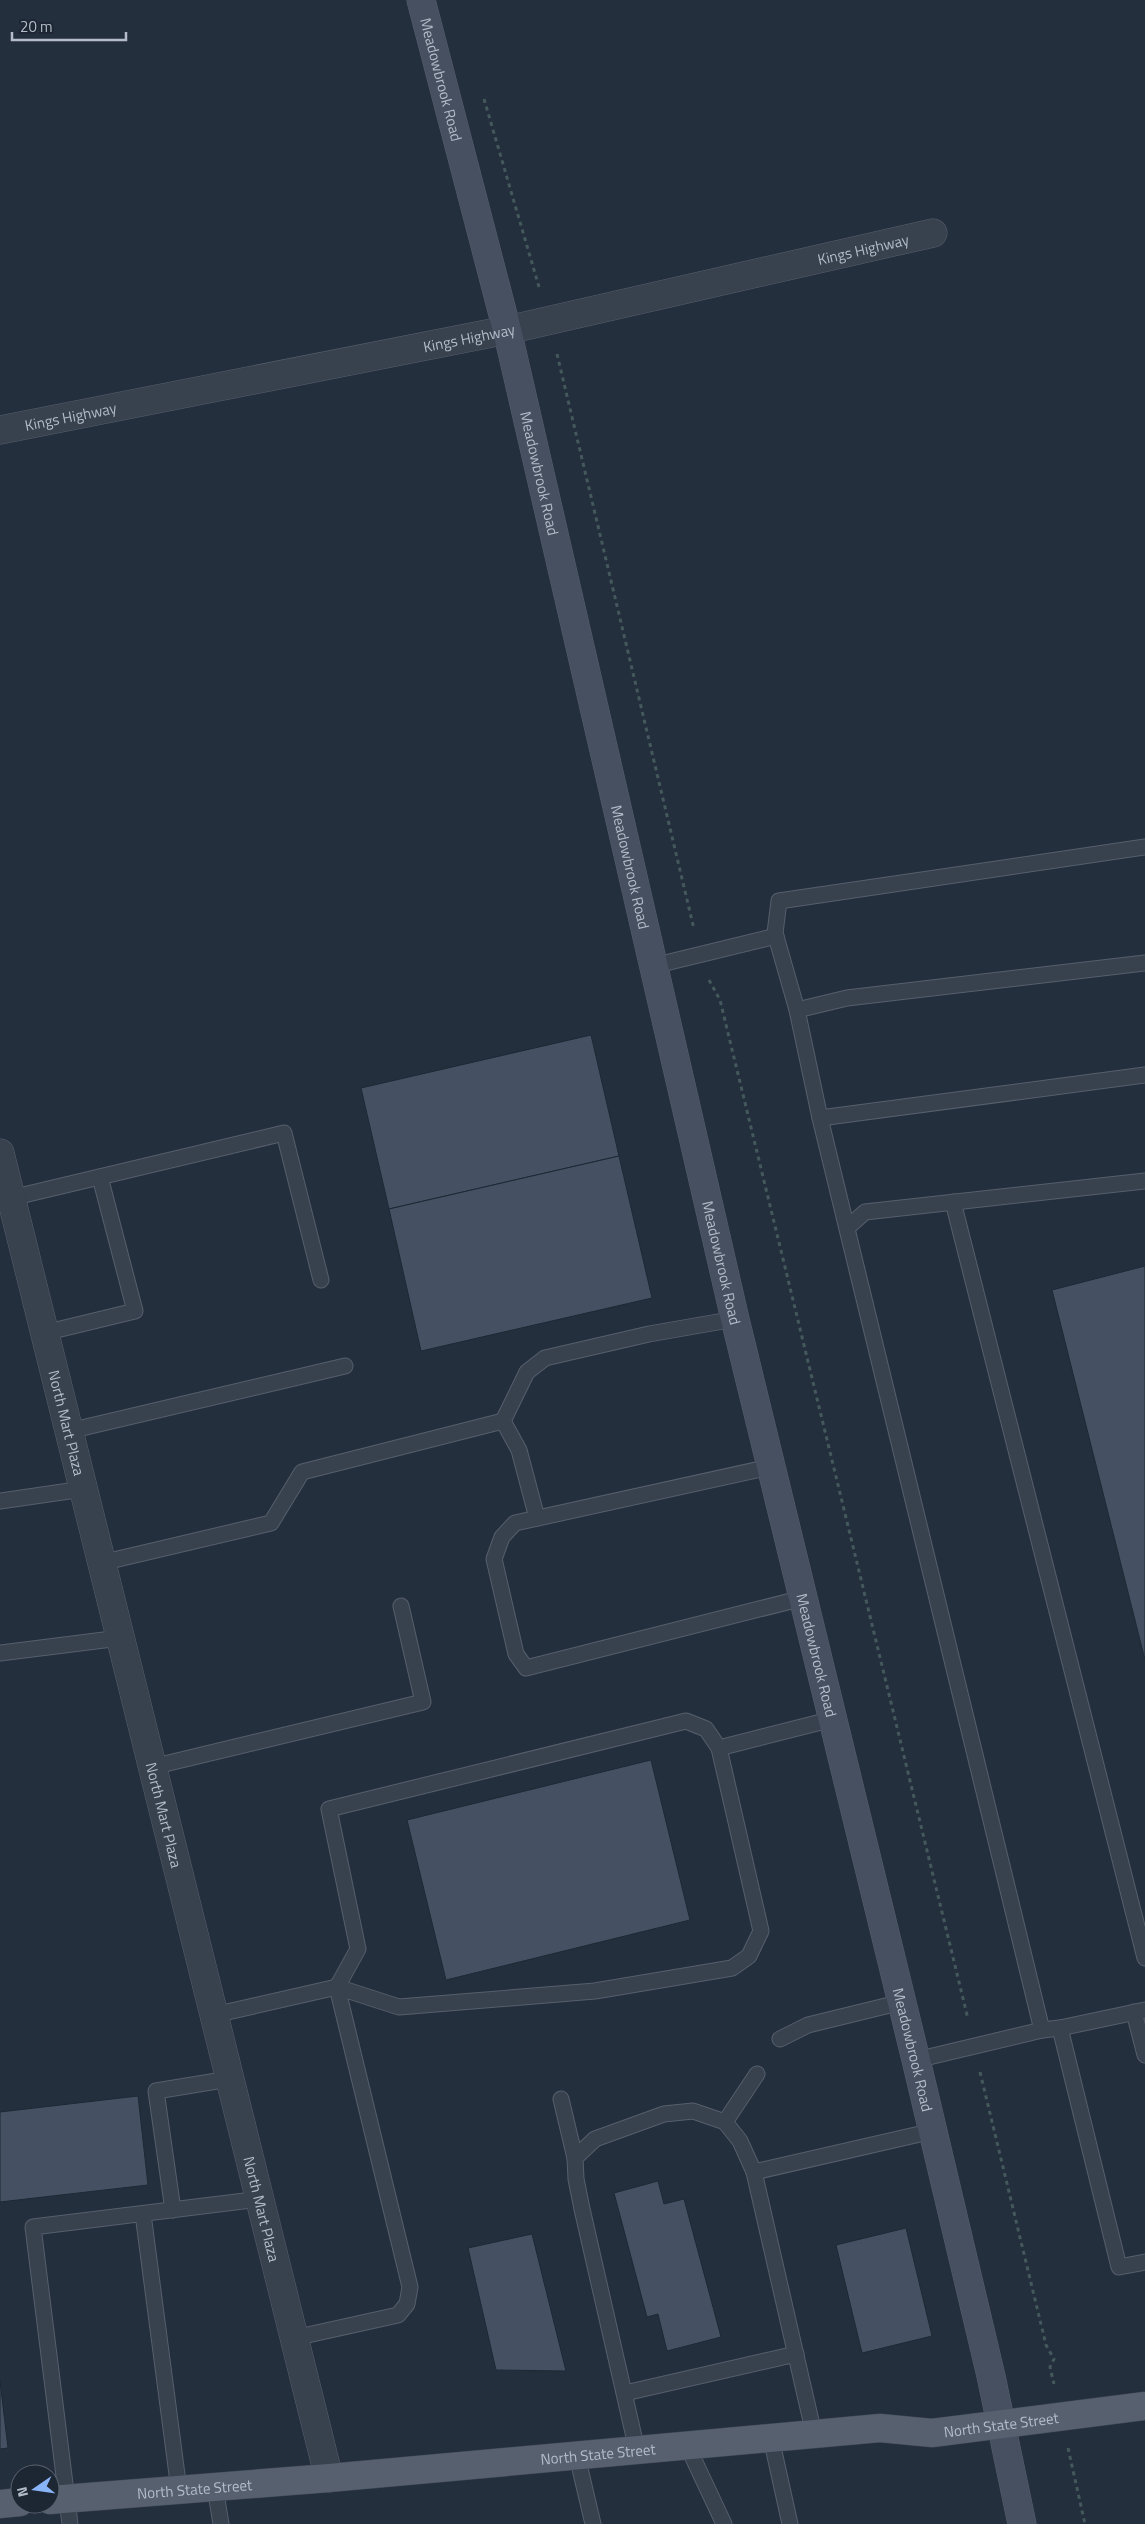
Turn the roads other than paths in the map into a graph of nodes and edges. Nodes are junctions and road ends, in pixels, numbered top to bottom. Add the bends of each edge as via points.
1 (421, 0) edge
2 (934, 233) dead end
3 (507, 330) junction
4 (0, 430) edge
5 (1145, 847) edge
6 (776, 936) junction
7 (1145, 963) edge
8 (653, 966) junction
9 (797, 1010) junction
10 (1145, 1075) edge
11 (820, 1118) junction
12 (0, 1153) edge
13 (100, 1177) junction
14 (1145, 1181) edge
15 (11, 1198) junction
16 (953, 1202) junction
17 (847, 1228) junction
18 (321, 1280) dead end
19 (735, 1319) junction
20 (44, 1333) junction
21 (345, 1366) dead end
22 (503, 1421) junction
23 (69, 1431) junction
24 (770, 1467) junction
25 (83, 1489) junction
26 (0, 1501) edge
27 (537, 1518) junction
28 (101, 1563) junction
29 (803, 1598) junction
30 (401, 1606) dead end
31 (120, 1638) junction
32 (0, 1653) edge
33 (833, 1720) junction
34 (719, 1748) junction
35 (152, 1767) junction
36 (1145, 1958) edge
37 (338, 1988) junction
38 (902, 2002) junction
39 (1139, 2011) edge
40 (214, 2015) junction
41 (1060, 2028) junction
42 (1042, 2030) junction
43 (780, 2039) dead end
44 (1145, 2055) edge
45 (916, 2060) junction
46 (757, 2074) dead end
47 (230, 2079) junction
48 (561, 2100) dead end
49 (725, 2122) junction
50 (933, 2130) junction
51 (576, 2158) junction
52 (754, 2172) junction
53 (260, 2199) junction
54 (173, 2210) junction
55 (143, 2214) junction
56 (1145, 2262) edge
57 (294, 2338) junction
58 (796, 2354) junction
59 (625, 2393) junction
60 (1145, 2406) edge
61 (1002, 2424) junction
62 (814, 2434) junction
63 (771, 2438) junction
64 (687, 2445) junction
65 (637, 2450) junction
66 (577, 2456) junction
67 (329, 2478) junction
68 (215, 2487) junction
69 (180, 2490) junction
70 (62, 2508) edge
71 (221, 2524) edge
72 (593, 2524) edge
73 (724, 2524) edge
74 (790, 2524) edge
75 (1022, 2524) edge

1 - 3 street, Meadowbrook Road
2 - 3 street, Kings Highway
3 - 4 street, Kings Highway
3 - 8 street, Meadowbrook Road
5 - 6 lane via 779,901
6 - 8 lane
6 - 9 lane
7 - 9 lane via 846,998
8 - 19 street, Meadowbrook Road
9 - 11 lane
10 - 11 lane
11 - 17 lane
12 - 15 street, North Mart Plaza
13 - 15 lane
13 - 18 lane via 284,1133
13 - 20 lane via 134,1311
14 - 16 lane
15 - 20 street, North Mart Plaza
16 - 17 lane via 865,1212
16 - 36 lane
17 - 42 lane
19 - 22 lane via 649,1334 545,1358 527,1372
19 - 24 street, Meadowbrook Road
20 - 23 street, North Mart Plaza
21 - 23 lane
22 - 27 lane via 519,1450
22 - 28 lane via 302,1472 271,1523
23 - 25 street, North Mart Plaza
24 - 27 lane
24 - 29 street, Meadowbrook Road
25 - 26 lane
25 - 28 street, North Mart Plaza
27 - 29 lane via 515,1523 502,1537 494,1558 516,1654 526,1668
28 - 31 street, North Mart Plaza
29 - 33 street, Meadowbrook Road
30 - 35 lane via 423,1702
31 - 32 lane
31 - 35 street, North Mart Plaza
33 - 34 lane
33 - 38 street, Meadowbrook Road
34 - 37 lane via 706,1730 686,1721 329,1809 358,1949
34 - 37 lane via 761,1931 749,1956 732,1968 595,1991 399,2007
35 - 40 street, North Mart Plaza
37 - 40 lane
37 - 57 lane via 410,2286 407,2304 398,2315
38 - 43 lane via 808,2026
38 - 45 street, Meadowbrook Road
39 - 41 lane
39 - 44 lane
40 - 47 street, North Mart Plaza
41 - 42 lane
41 - 56 lane via 1119,2267
42 - 45 lane
45 - 50 street, Meadowbrook Road
46 - 49 lane
47 - 53 street, North Mart Plaza
47 - 54 lane via 156,2091
48 - 51 lane
49 - 51 lane via 693,2111 664,2114 595,2138
49 - 52 lane via 740,2141
50 - 52 lane
50 - 61 street, Meadowbrook Road
51 - 59 lane via 582,2209
52 - 58 lane
53 - 54 lane
53 - 57 street, North Mart Plaza
54 - 55 lane
55 - 69 lane
55 - 70 lane via 33,2227
57 - 67 street, North Mart Plaza
58 - 59 lane
58 - 62 lane
59 - 65 lane
60 - 61 main road, North State Street
61 - 62 main road, North State Street via 932,2433 880,2428
61 - 75 street, Meadowbrook Road
62 - 63 main road, North State Street
63 - 64 main road, North State Street
63 - 74 lane
64 - 65 main road, North State Street
64 - 73 lane
65 - 66 main road, North State Street
66 - 67 main road, North State Street
66 - 72 lane
67 - 68 main road, North State Street
68 - 69 main road, North State Street
68 - 71 lane
69 - 70 main road, North State Street

